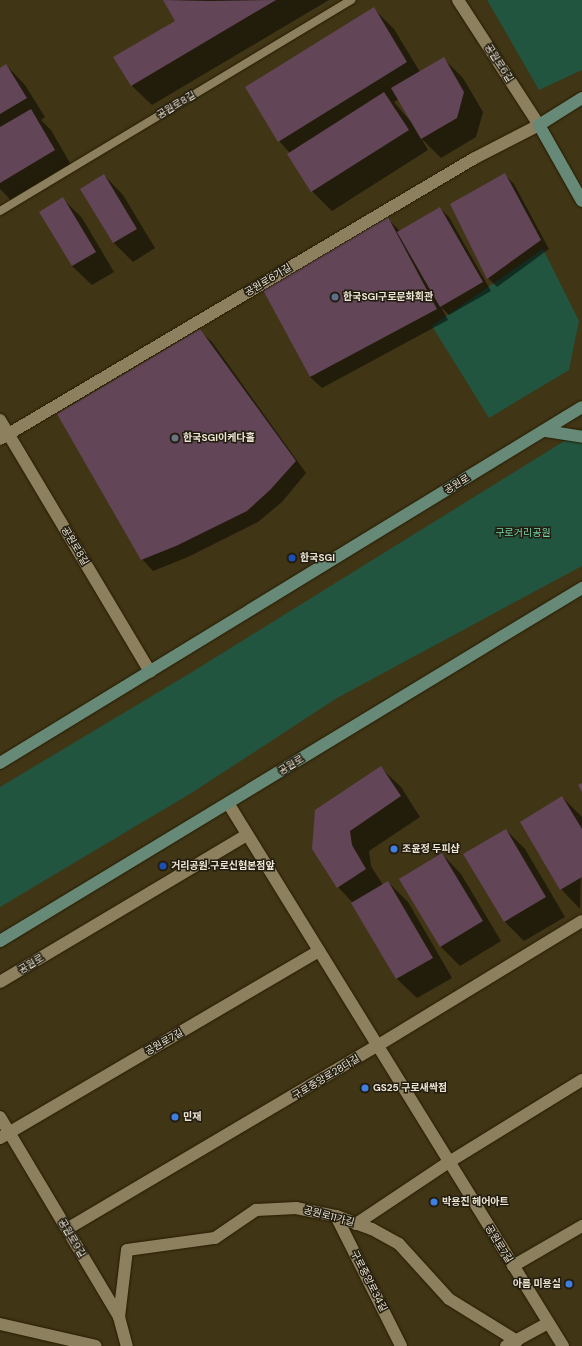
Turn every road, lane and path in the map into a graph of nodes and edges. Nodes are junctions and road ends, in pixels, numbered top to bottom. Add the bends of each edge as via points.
1 (351, 0) edge
2 (458, 0) edge
3 (582, 98) edge
4 (539, 126) junction
5 (582, 201) edge
6 (0, 211) edge
7 (582, 407) edge
8 (0, 420) edge
9 (546, 431) junction
10 (4, 437) edge
11 (582, 437) edge
12 (582, 588) edge
13 (150, 672) junction
14 (0, 763) edge
15 (228, 803) junction
16 (247, 835) junction
17 (582, 920) edge
18 (0, 941) edge
19 (319, 951) junction
20 (0, 982) edge
21 (377, 1046) junction
22 (582, 1080) edge
23 (0, 1117) edge
24 (5, 1135) edge
25 (449, 1162) junction
26 (336, 1216) junction
27 (356, 1224) junction
28 (582, 1226) edge
29 (67, 1229) junction
30 (513, 1266) junction
31 (119, 1317) junction
32 (548, 1323) junction
33 (0, 1324) edge
34 (517, 1341) junction
35 (96, 1346) edge
36 (127, 1346) edge
37 (401, 1346) edge
38 (506, 1346) edge
39 (563, 1346) edge

1 - 6 lane, 공원로8길
2 - 4 street, 공원로6길
3 - 4 main road
4 - 5 main road, 공원로6길
4 - 10 street, 공원로6가길 via 473,159
7 - 9 main road, 공원로
8 - 10 street, 공원로8길
9 - 11 main road
9 - 13 main road, 공원로
10 - 13 street, 공원로8길
12 - 15 main road, 공원로
13 - 14 main road, 공원로
15 - 16 street, 공원로7길
15 - 18 main road, 공원로
16 - 19 street, 공원로7길
16 - 20 street, 공원로
17 - 21 street, 구로중앙로28다길
19 - 21 street, 공원로7길
19 - 24 street, 공원로7길
21 - 25 street, 공원로7길
21 - 29 street, 구로중앙로28다길
22 - 25 street
23 - 24 street, 공원로9길
24 - 29 street, 공원로9길
25 - 27 street
25 - 30 street, 공원로7길
26 - 27 street, 공원로11가길
26 - 31 street, 공원로11가길 via 296,1208 256,1210 215,1238 128,1250
26 - 37 street, 구로중앙로34길
27 - 34 street, 공원로11가길 via 372,1229 399,1244 449,1299
28 - 30 street
29 - 31 street, 공원로9길
30 - 32 street, 공원로7길
31 - 36 street, 공원로9길
32 - 34 street
32 - 39 street, 공원로7길
33 - 35 street
34 - 38 street

